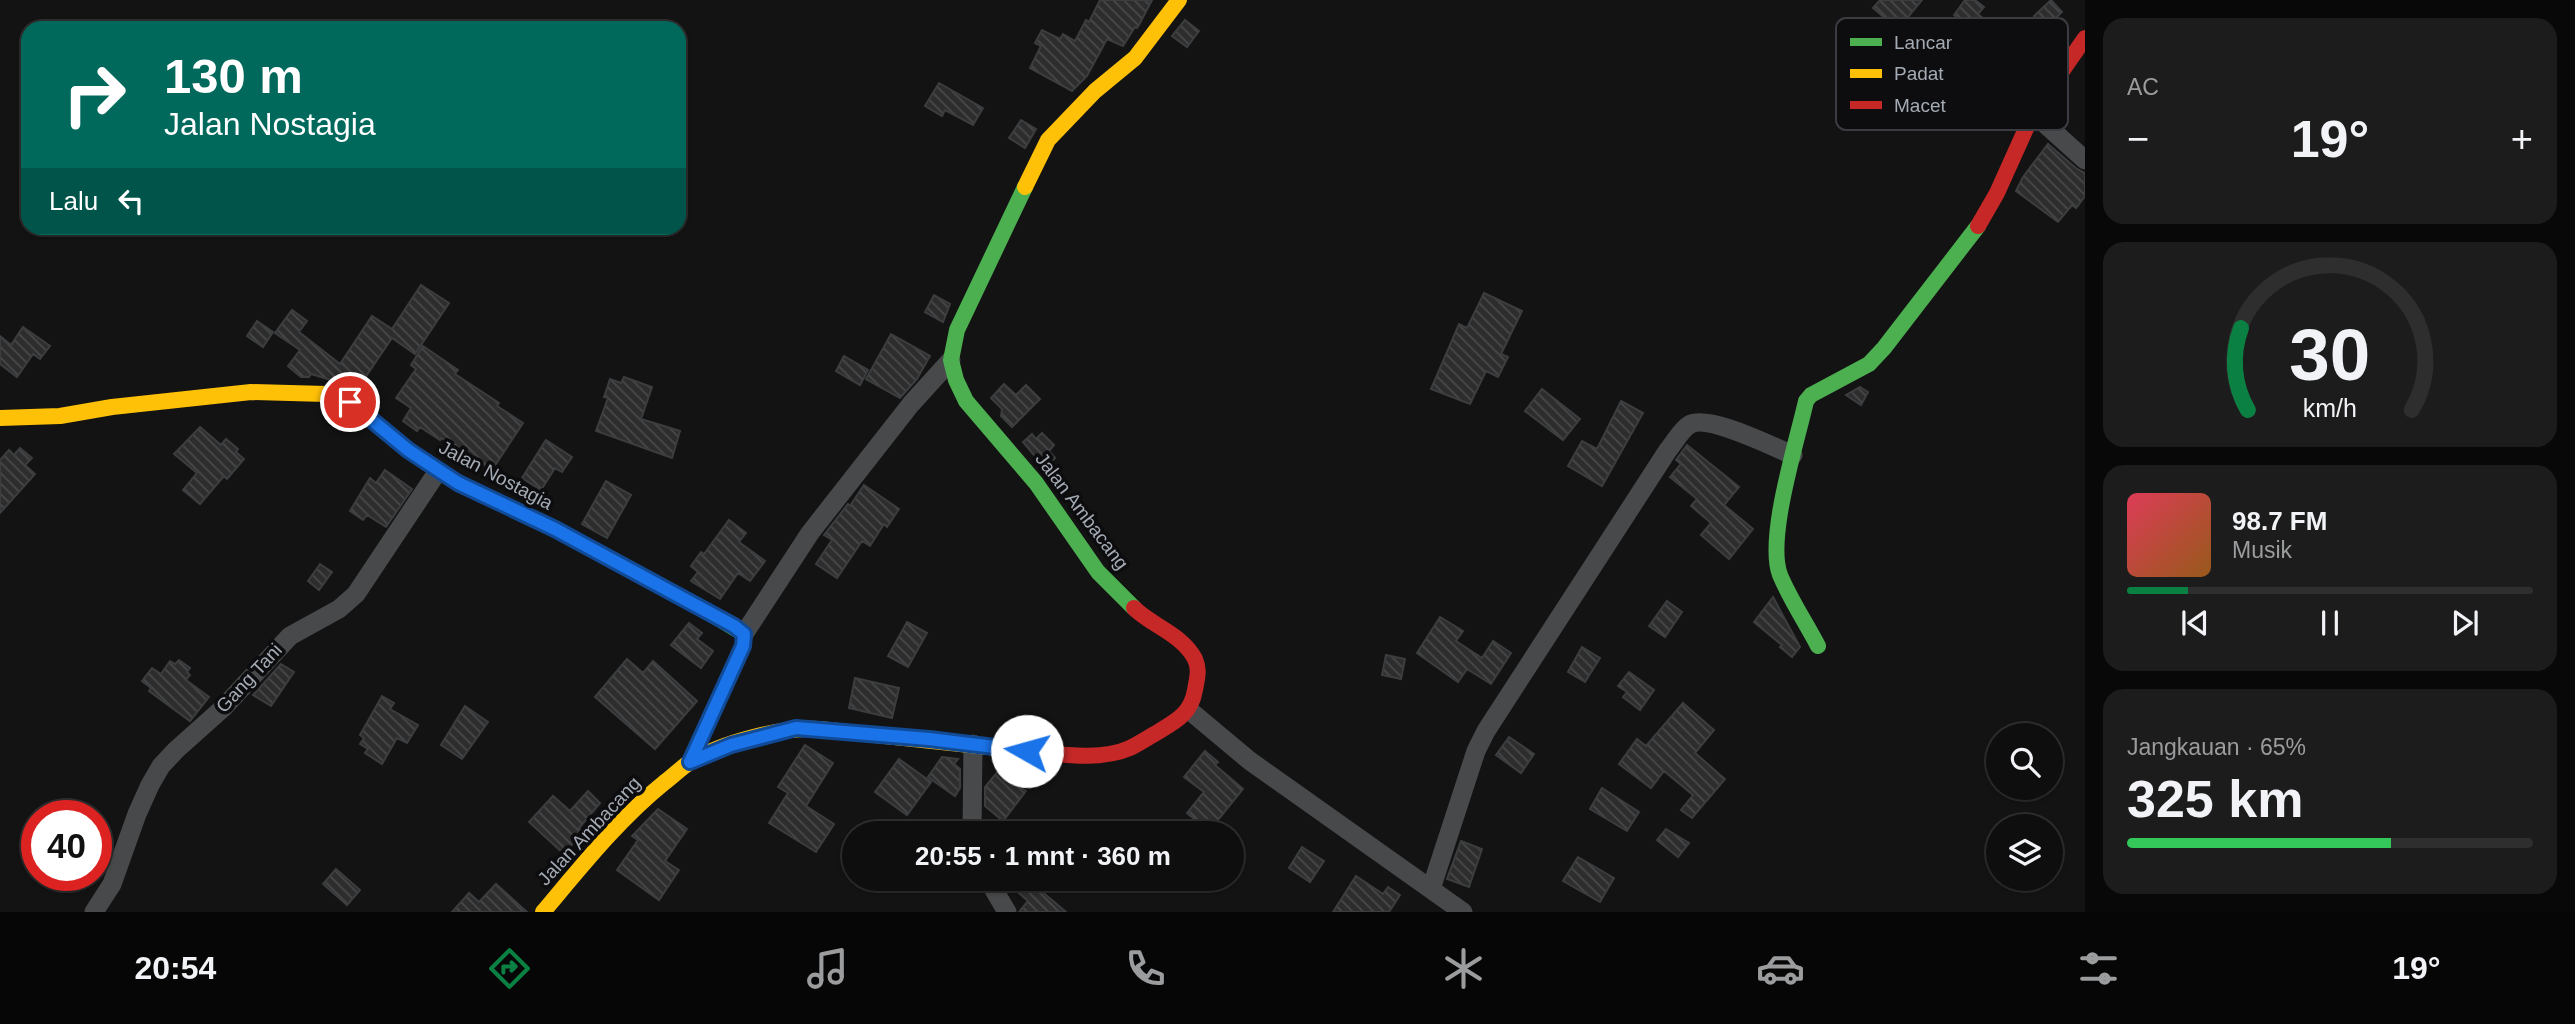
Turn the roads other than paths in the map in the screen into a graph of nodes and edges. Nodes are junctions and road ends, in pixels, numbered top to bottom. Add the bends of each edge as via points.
1 (1179, 0) edge
2 (2085, 38) edge
3 (2068, 63) edge
4 (2026, 130) edge
5 (2052, 130) edge
6 (2085, 160) edge
7 (951, 359) junction
8 (0, 418) edge
9 (1793, 455) junction
10 (438, 471) junction
11 (744, 634) junction
12 (1818, 646) dead end
13 (1188, 710) junction
14 (972, 744) junction
15 (690, 762) junction
16 (972, 821) edge
17 (1431, 889) junction
18 (995, 891) edge
19 (94, 912) edge
20 (543, 912) edge
21 (1007, 912) edge
22 (1463, 912) edge

1 - 7 street via 1135,58 1048,140 983,271 957,330
2 - 3 street
4 - 9 street via 1975,231 1884,348 1869,364 1806,401
5 - 6 street
7 - 11 street via 810,533
7 - 13 street, Jalan Ambacang via 966,401 1036,483 1098,572 1144,618 1181,640 1193,655 1199,668
8 - 10 street, Jalan Nostagia via 60,416 251,392 326,394 350,402
9 - 12 street via 1779,521 1777,558 1780,574
9 - 17 street via 1713,423 1689,424 1486,731
10 - 11 street, Jalan Nostagia via 578,541
10 - 19 street, Gang Tani via 356,594 284,641 223,708 161,766 137,814 112,884
11 - 15 street via 743,646
13 - 14 street, Jalan Ambacang via 1144,741 1111,752 1054,754
13 - 17 street via 1250,761
14 - 15 street, Jalan Ambacang via 796,728 731,745
14 - 16 street
15 - 20 street, Jalan Ambacang via 644,799
17 - 22 street
18 - 21 street

